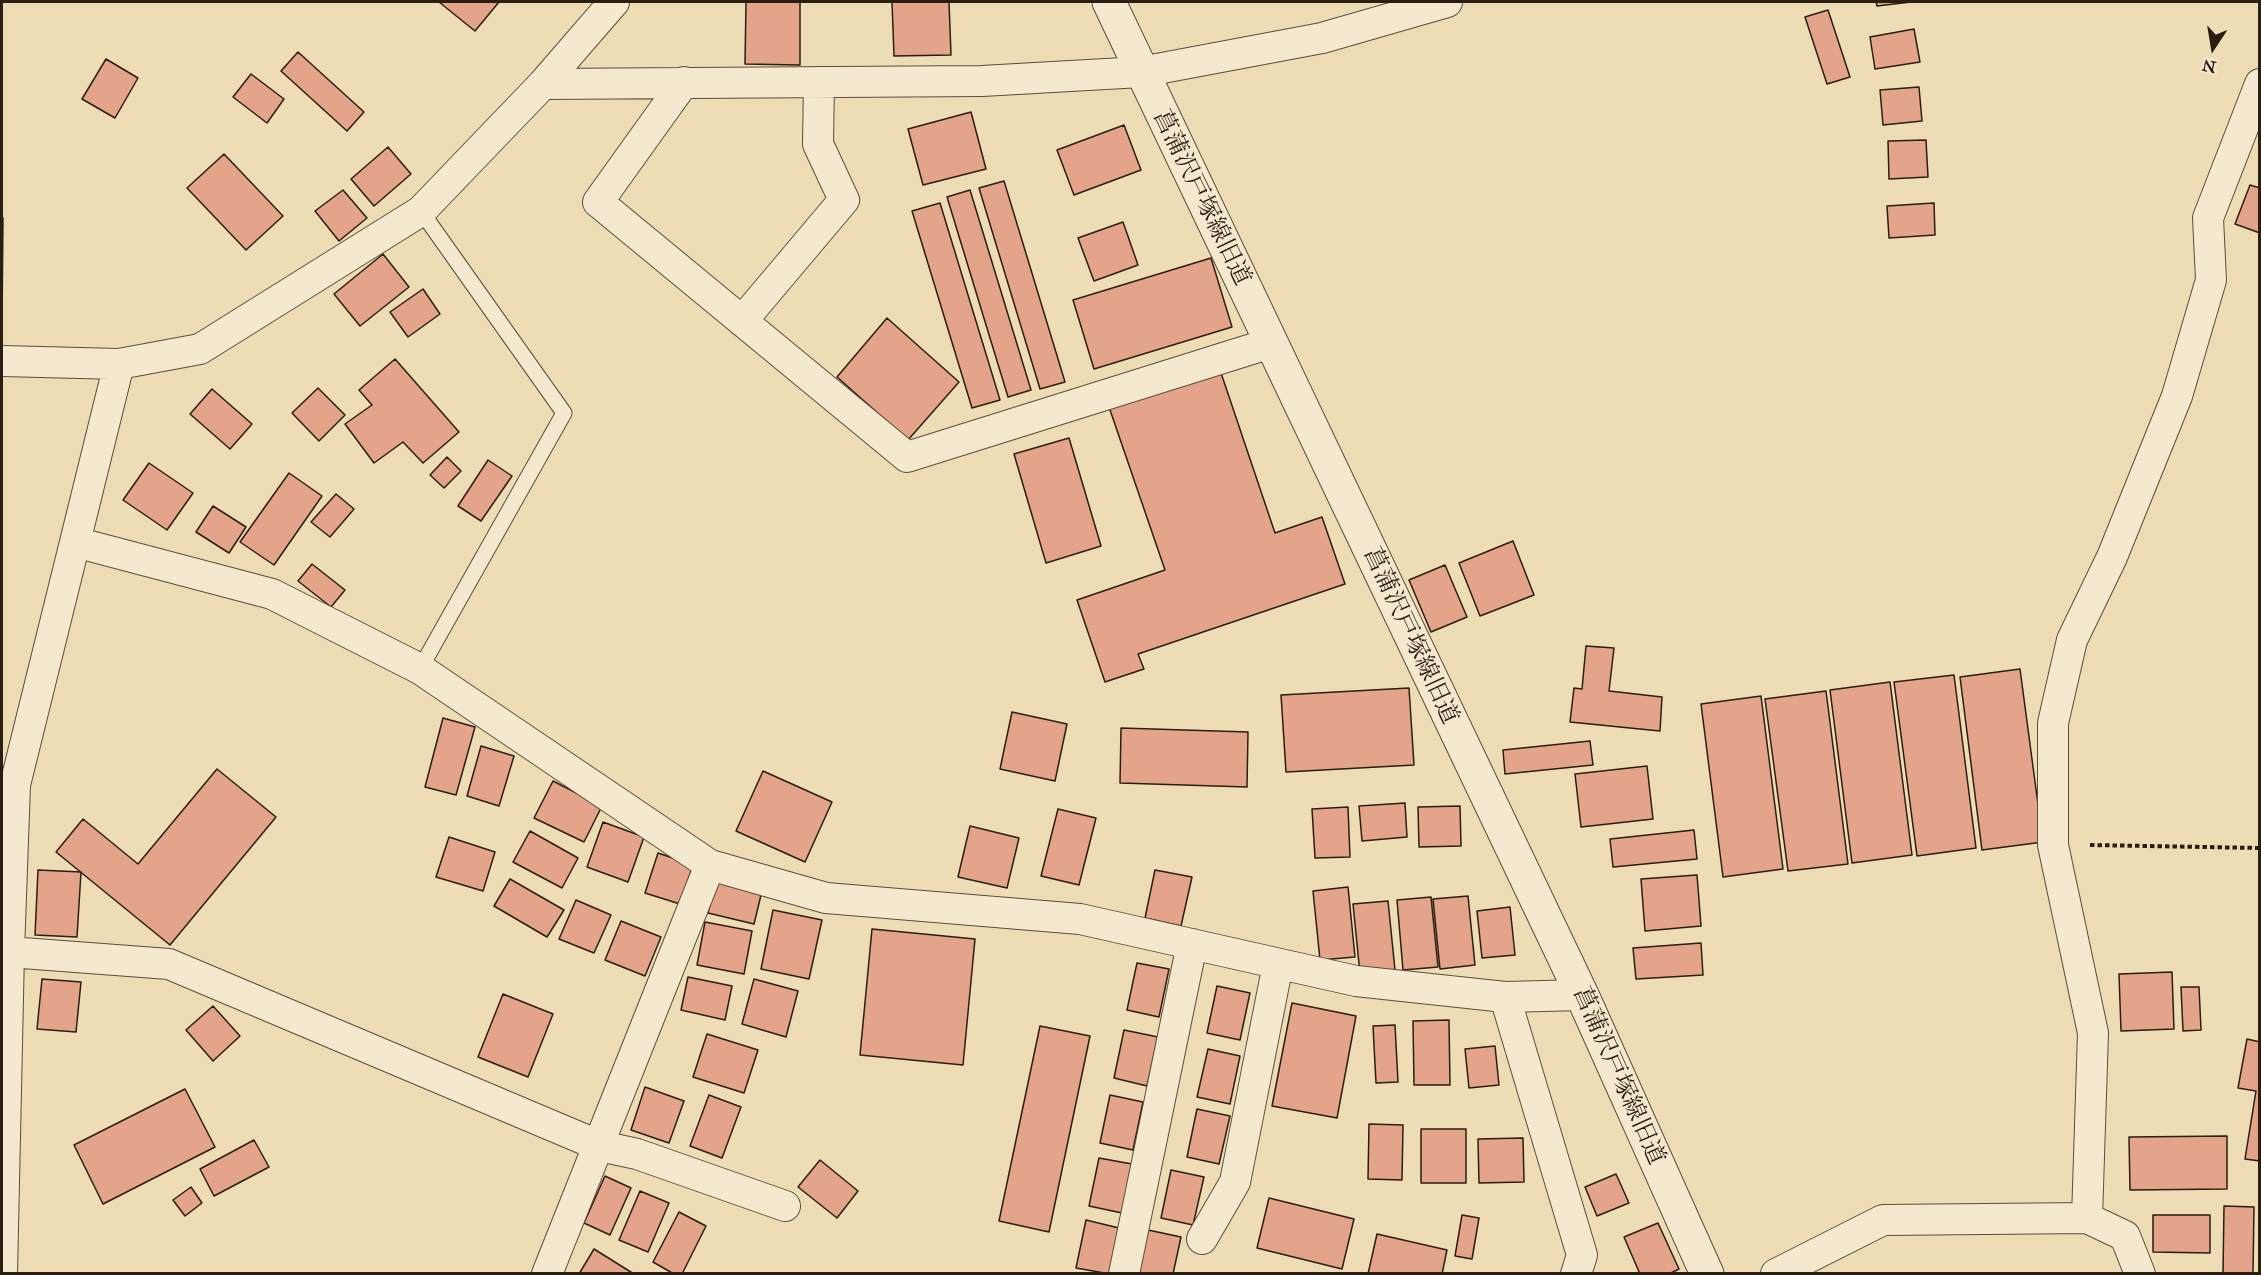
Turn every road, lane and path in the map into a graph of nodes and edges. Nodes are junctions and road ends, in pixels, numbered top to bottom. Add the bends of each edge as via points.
1 (614, 2) edge
2 (1109, 2) edge
3 (1447, 2) edge
4 (1141, 72) junction
5 (684, 82) junction
6 (819, 82) junction
7 (543, 84) junction
8 (2259, 84) edge
9 (421, 211) junction
10 (742, 321) junction
11 (1271, 343) junction
12 (2, 361) edge
13 (120, 364) junction
14 (75, 542) junction
15 (420, 669) junction
16 (2053, 845) junction
17 (2259, 848) edge
18 (710, 865) junction
19 (1192, 944) junction
20 (9, 952) junction
21 (1278, 964) junction
22 (1582, 995) junction
23 (1505, 997) junction
24 (600, 1146) junction
25 (785, 1206) dead end
26 (2087, 1218) junction
27 (1202, 1239) dead end
28 (2, 1274) edge
29 (547, 1274) edge
30 (1124, 1274) edge
31 (1576, 1274) edge
32 (1707, 1274) edge
33 (1776, 1274) edge
34 (2140, 1274) edge

1 - 7 street
2 - 4 street, 菖蒲沢戸塚線旧道
3 - 4 street via 1322,38
4 - 6 street via 982,81
4 - 11 street, 菖蒲沢戸塚線旧道
5 - 6 street
5 - 7 street
5 - 10 street via 598,202
6 - 10 street via 818,144 844,200
7 - 9 street
8 - 16 street via 2208,218 2211,280 2177,396 2112,557 2072,640 2053,723
9 - 13 street via 200,349
9 - 15 lane via 564,413
10 - 11 street via 907,457
11 - 22 street, 菖蒲沢戸塚線旧道
12 - 13 street
13 - 14 street
14 - 15 street via 272,594
14 - 20 street via 15,785
15 - 18 street
16 - 17 path
16 - 26 street via 2093,1033
18 - 19 street via 826,898 1080,919
18 - 24 street
19 - 21 street
19 - 30 street
20 - 24 street via 169,964
20 - 28 street
21 - 23 street via 1356,981
21 - 27 street via 1235,1182
22 - 23 street
22 - 32 street, 菖蒲沢戸塚線旧道
23 - 31 street via 1582,1255
24 - 25 street via 637,1154
24 - 29 street
26 - 33 street via 1883,1220
26 - 34 street via 2125,1236

